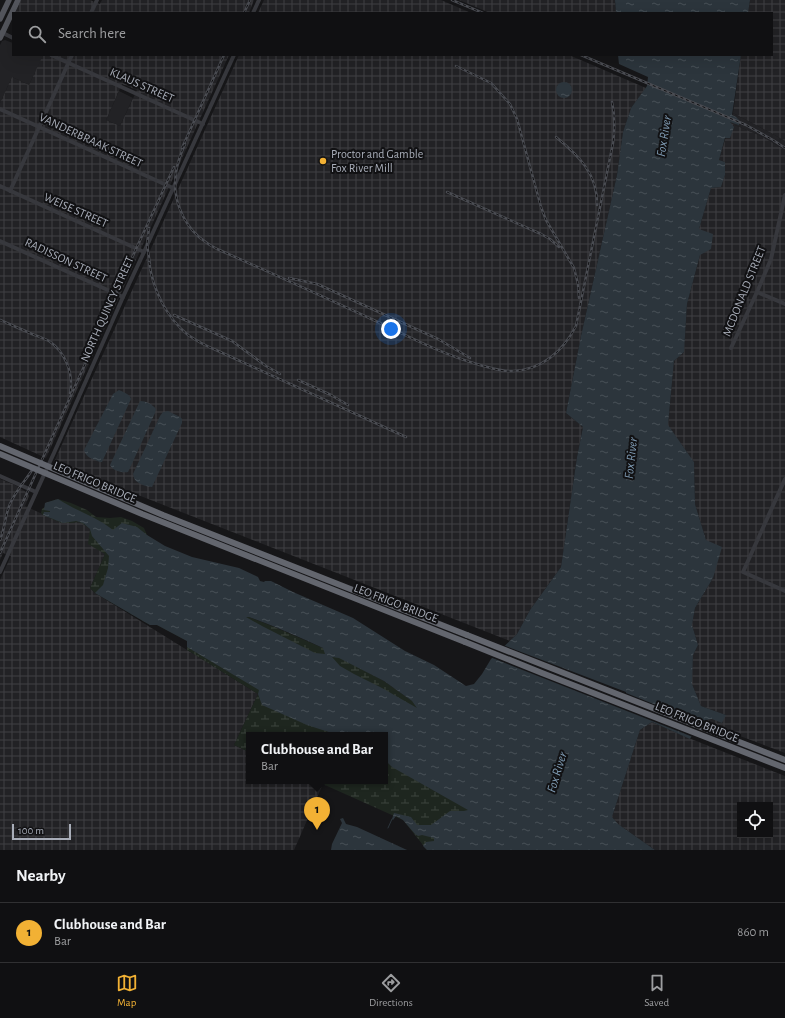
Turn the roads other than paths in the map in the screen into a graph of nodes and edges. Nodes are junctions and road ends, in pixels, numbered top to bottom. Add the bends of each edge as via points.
1 (8, 0) edge
2 (18, 0) edge
3 (97, 0) edge
4 (259, 0) edge
5 (91, 12) edge
6 (253, 12) edge
7 (0, 19) edge
8 (1, 34) edge
9 (12, 38) edge
10 (53, 56) edge
11 (72, 56) edge
12 (234, 56) edge
13 (68, 63) junction
14 (0, 109) edge
15 (202, 124) junction
16 (39, 127) junction
17 (0, 186) edge
18 (173, 188) junction
19 (10, 191) junction
20 (785, 195) edge
21 (0, 241) edge
22 (144, 252) junction
23 (757, 292) junction
24 (123, 297) junction
25 (785, 304) edge
26 (731, 348) dead end
27 (0, 446) edge
28 (0, 454) edge
29 (0, 476) edge
30 (785, 479) edge
31 (36, 492) junction
32 (0, 572) edge
33 (785, 590) edge
34 (785, 760) edge
35 (785, 768) edge

1 - 7 main road
2 - 8 main road
3 - 5 street
4 - 6 street
8 - 9 street
10 - 13 street, KLAUS STREET
11 - 13 street
12 - 15 street, NORTH QUINCY STREET
13 - 15 street, KLAUS STREET
13 - 16 street
14 - 16 street, VANDERBRAAK STREET
15 - 18 street, NORTH QUINCY STREET
16 - 18 street, VANDERBRAAK STREET
16 - 19 street
17 - 19 street, WEISE STREET
18 - 22 street, NORTH QUINCY STREET
19 - 22 street, WEISE STREET
20 - 23 street, MCDONALD STREET via 771,259
21 - 24 street, RADISSON STREET
22 - 24 street, NORTH QUINCY STREET
23 - 25 street
23 - 26 street, MCDONALD STREET
24 - 31 street, NORTH QUINCY STREET
27 - 34 highway, bridge via 184,524
28 - 35 highway, LEO FRIGO BRIDGE, bridge via 213,543
29 - 31 street
30 - 33 street via 743,572
31 - 32 street, NORTH QUINCY STREET

